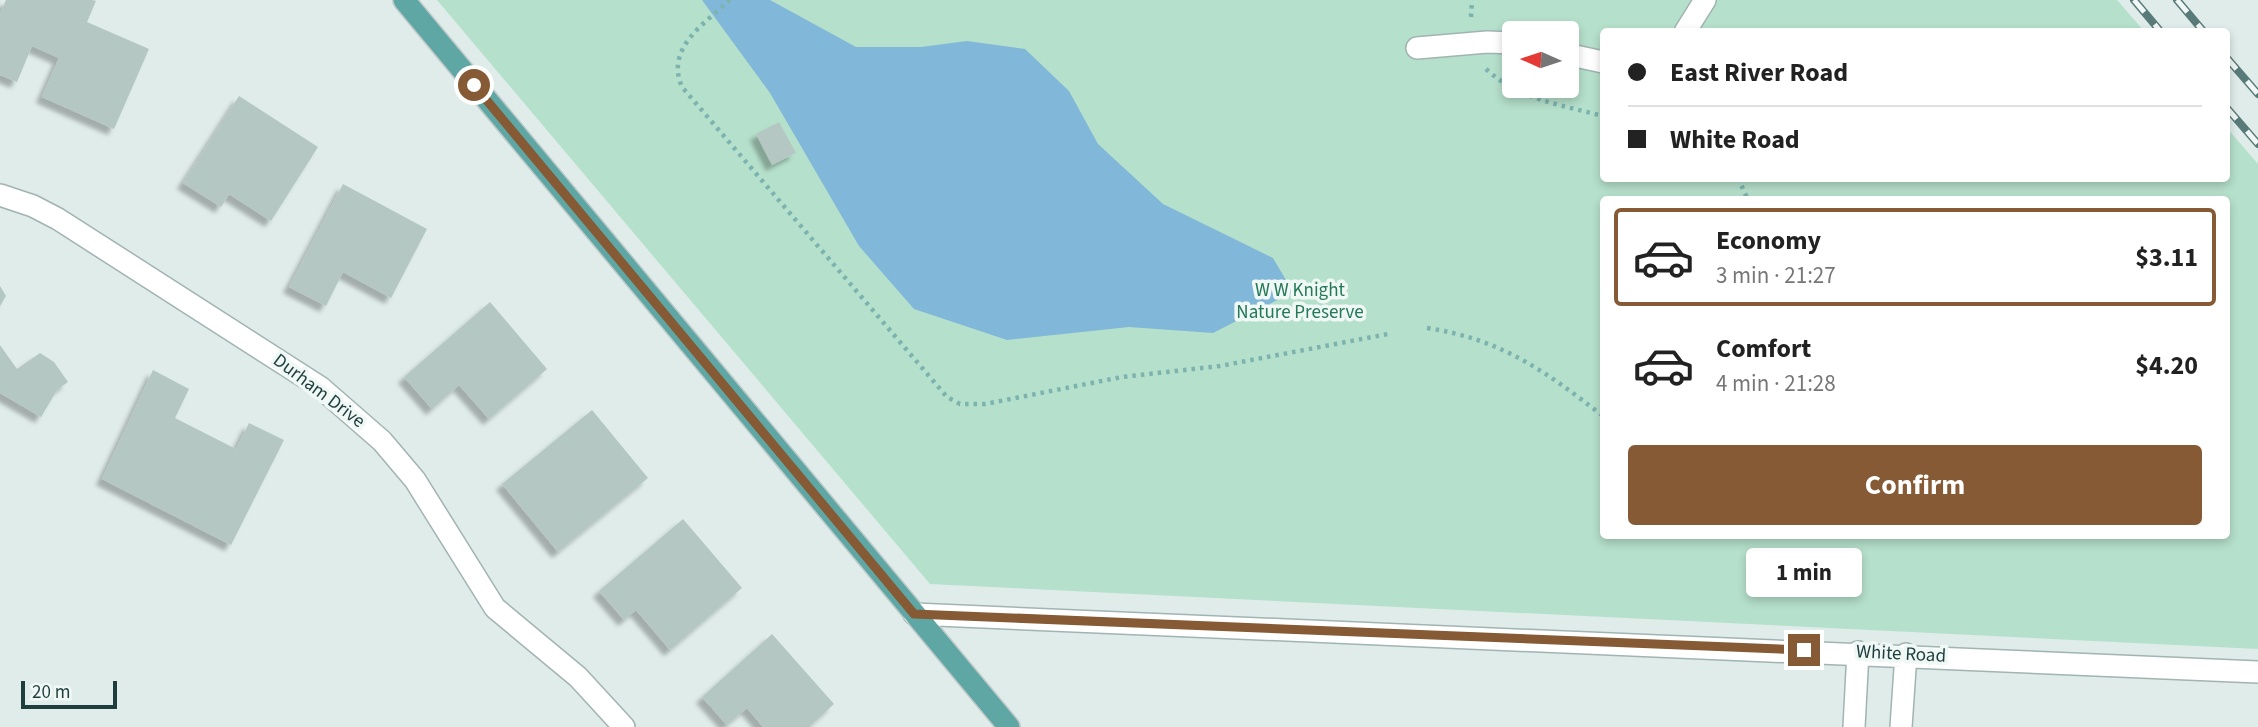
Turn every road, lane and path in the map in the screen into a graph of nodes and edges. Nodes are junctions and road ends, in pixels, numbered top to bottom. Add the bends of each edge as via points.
1 (404, 0) edge
2 (730, 0) edge
3 (1472, 0) edge
4 (1705, 0) edge
5 (1688, 28) edge
6 (1475, 43) junction
7 (1502, 43) edge
8 (1417, 48) dead end
9 (1579, 57) edge
10 (1600, 61) edge
11 (1600, 115) edge
12 (0, 195) edge
13 (1427, 328) dead end
14 (1388, 334) dead end
15 (1600, 414) edge
16 (914, 614) junction
17 (1858, 652) junction
18 (1906, 654) junction
19 (2258, 672) edge
20 (624, 727) edge
21 (1009, 727) edge
22 (1854, 727) edge
23 (1901, 727) edge

1 - 16 main road
2 - 14 path via 677,56 682,87 947,397 960,404 985,404 1122,377 1220,366
3 - 6 path
4 - 5 street
6 - 7 street
6 - 8 street
6 - 11 path via 1485,68 1502,84 1521,94
9 - 10 street
12 - 20 street, Durham Drive via 58,219 309,379 352,413 415,480 495,608 578,677
13 - 15 path via 1462,333 1533,363
16 - 17 street, White Road
16 - 21 main road
17 - 18 street, White Road
17 - 22 street
18 - 19 street, White Road
18 - 23 street

